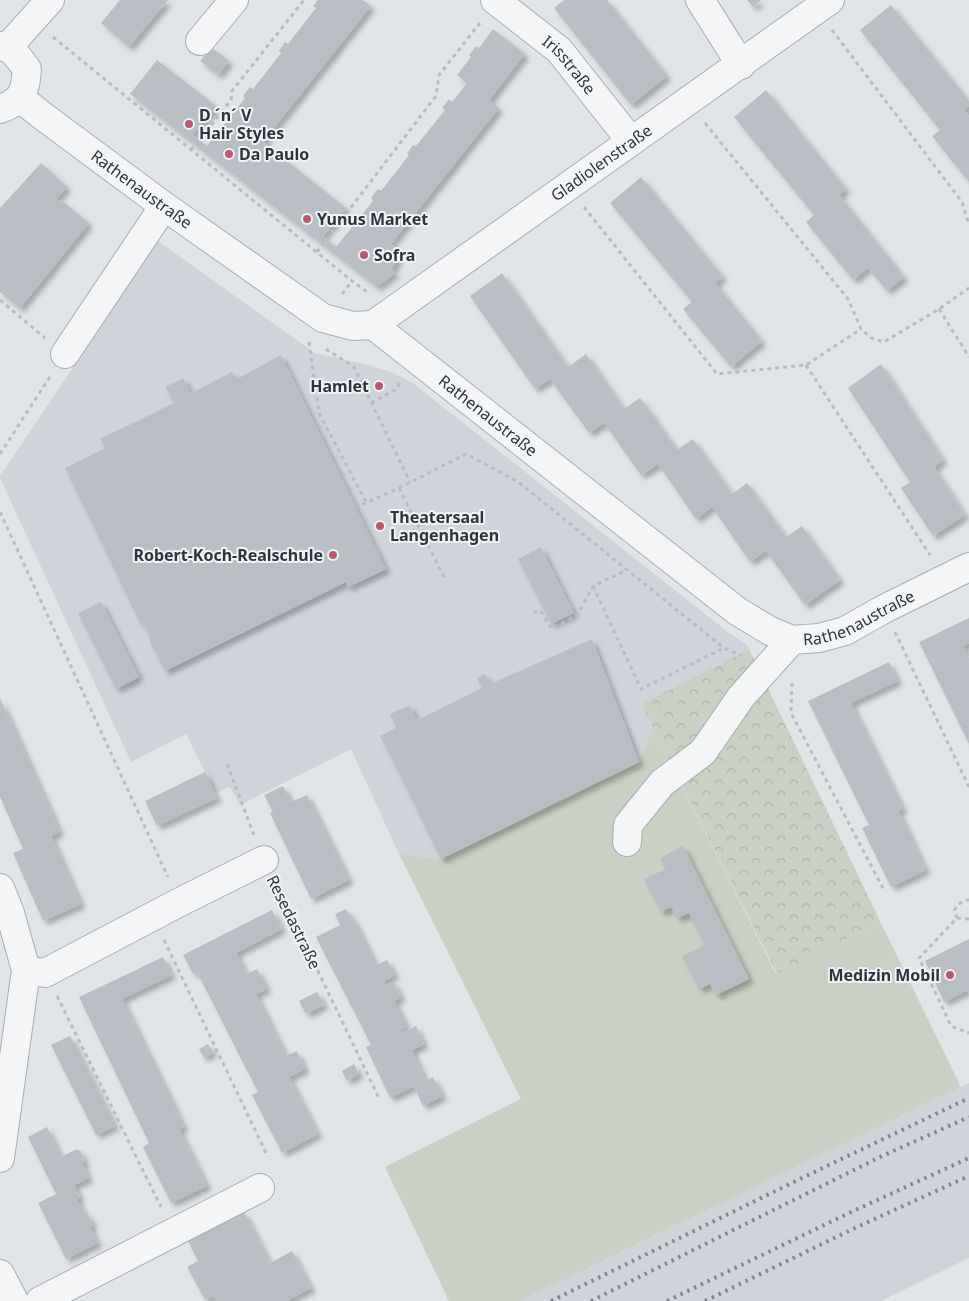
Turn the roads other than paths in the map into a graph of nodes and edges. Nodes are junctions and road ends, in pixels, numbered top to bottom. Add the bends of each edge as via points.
1 (234, 0) edge
2 (700, 0) edge
3 (496, 1) edge
4 (824, 5) edge
5 (41, 10) edge
6 (200, 41) dead end
7 (4, 46) edge
8 (741, 65) junction
9 (10, 103) edge
10 (631, 141) junction
11 (164, 206) junction
12 (383, 318) junction
13 (65, 354) road end
14 (969, 567) edge
15 (792, 640) junction
16 (628, 842) dead end
17 (264, 860) road end
18 (0, 888) edge
19 (35, 971) junction
20 (0, 1158) edge
21 (260, 1188) dead end
22 (0, 1274) edge
23 (14, 1301) edge
24 (40, 1301) edge

1 - 6 street
2 - 8 street
3 - 10 street, Irisstraße via 560,50
4 - 8 street, Gladiolenstraße
5 - 7 street
7 - 9 street via 27,69 25,84
8 - 10 street, Gladiolenstraße
9 - 11 street, Rathenaustraße via 44,117
10 - 12 street, Gladiolenstraße
11 - 12 street, Rathenaustraße via 320,330
11 - 13 street
12 - 15 street, Rathenaustraße via 410,354 737,611 770,632
14 - 15 street, Rathenaustraße via 845,631 820,638
15 - 16 street via 741,698 703,752 662,783 628,824
17 - 19 street, Resedastraße via 153,917
18 - 19 street
19 - 20 street
21 - 24 street
22 - 23 street

